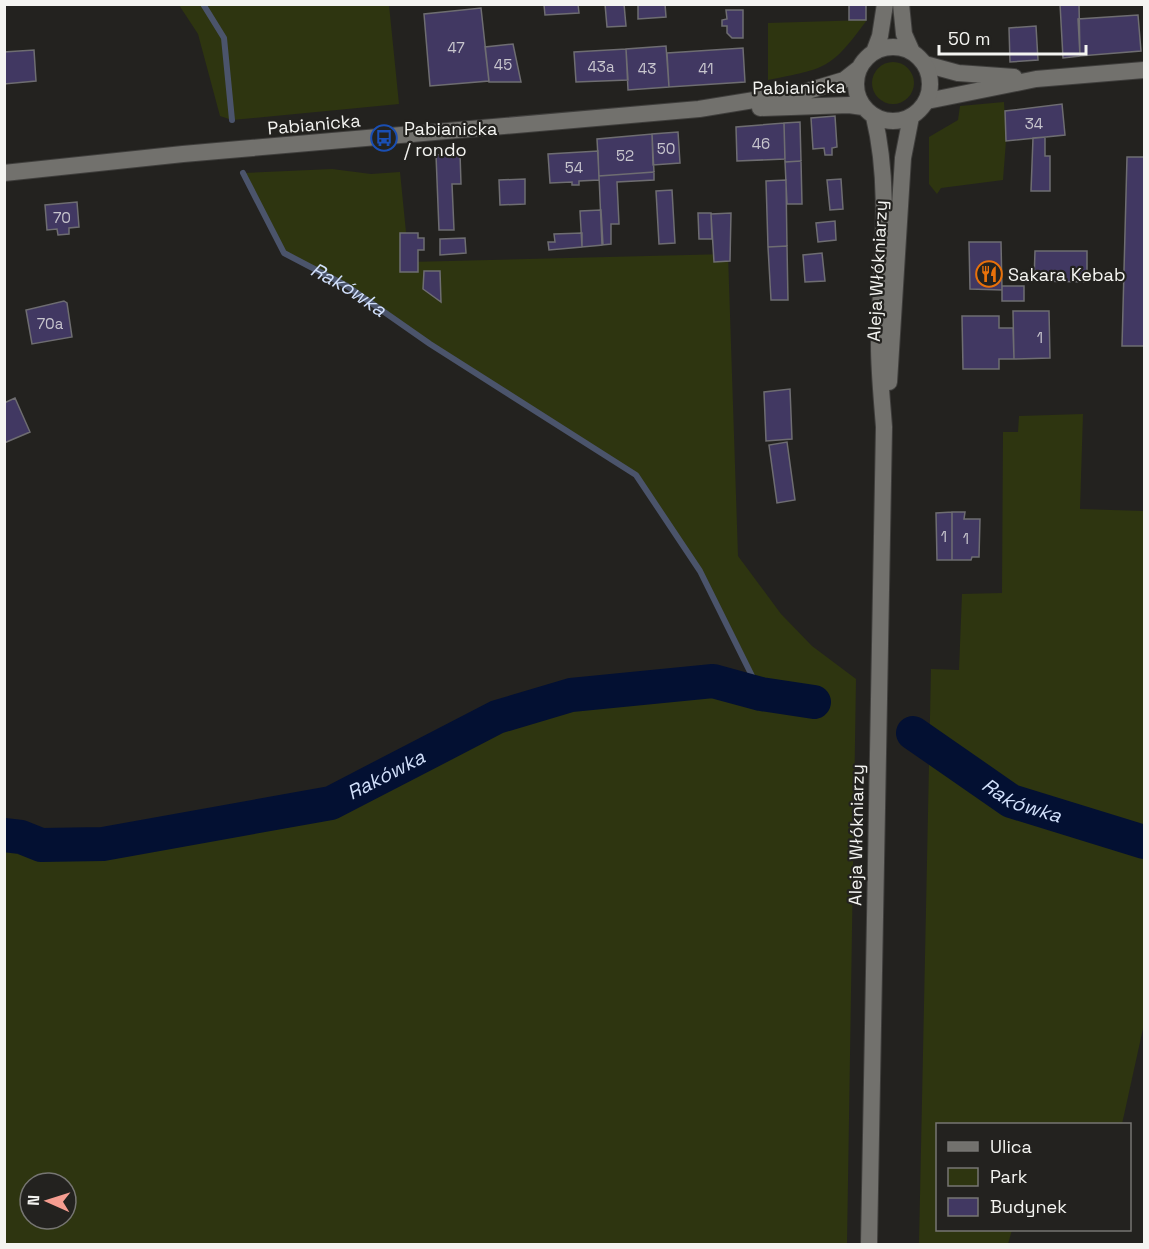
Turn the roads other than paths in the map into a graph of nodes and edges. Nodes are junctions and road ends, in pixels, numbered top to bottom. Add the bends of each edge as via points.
1 (885, 4) edge
2 (901, 4) edge
3 (874, 52) junction
4 (912, 52) junction
5 (925, 64) junction
6 (858, 69) junction
7 (1144, 70) edge
8 (1036, 79) junction
9 (927, 101) junction
10 (699, 109) junction
11 (868, 112) junction
12 (911, 117) junction
13 (4, 173) edge
14 (884, 427) junction
15 (869, 1245) edge

1 - 3 main road
2 - 4 main road via 904,34
3 - 4 main road via 897,47
3 - 6 main road
4 - 5 main road
5 - 8 main road via 958,73
5 - 9 main road via 930,79
6 - 10 main road, Pabianicka via 844,80 804,92
6 - 11 main road via 857,95
7 - 8 main road
8 - 9 main road
9 - 12 main road
10 - 11 main road, Pabianicka via 849,105
10 - 13 main road, Pabianicka
11 - 12 main road via 887,122
11 - 14 main road, Aleja Włókniarzy via 880,147 883,201 879,348
12 - 14 main road, Aleja Włókniarzy via 903,158
14 - 15 main road, Aleja Włókniarzy

